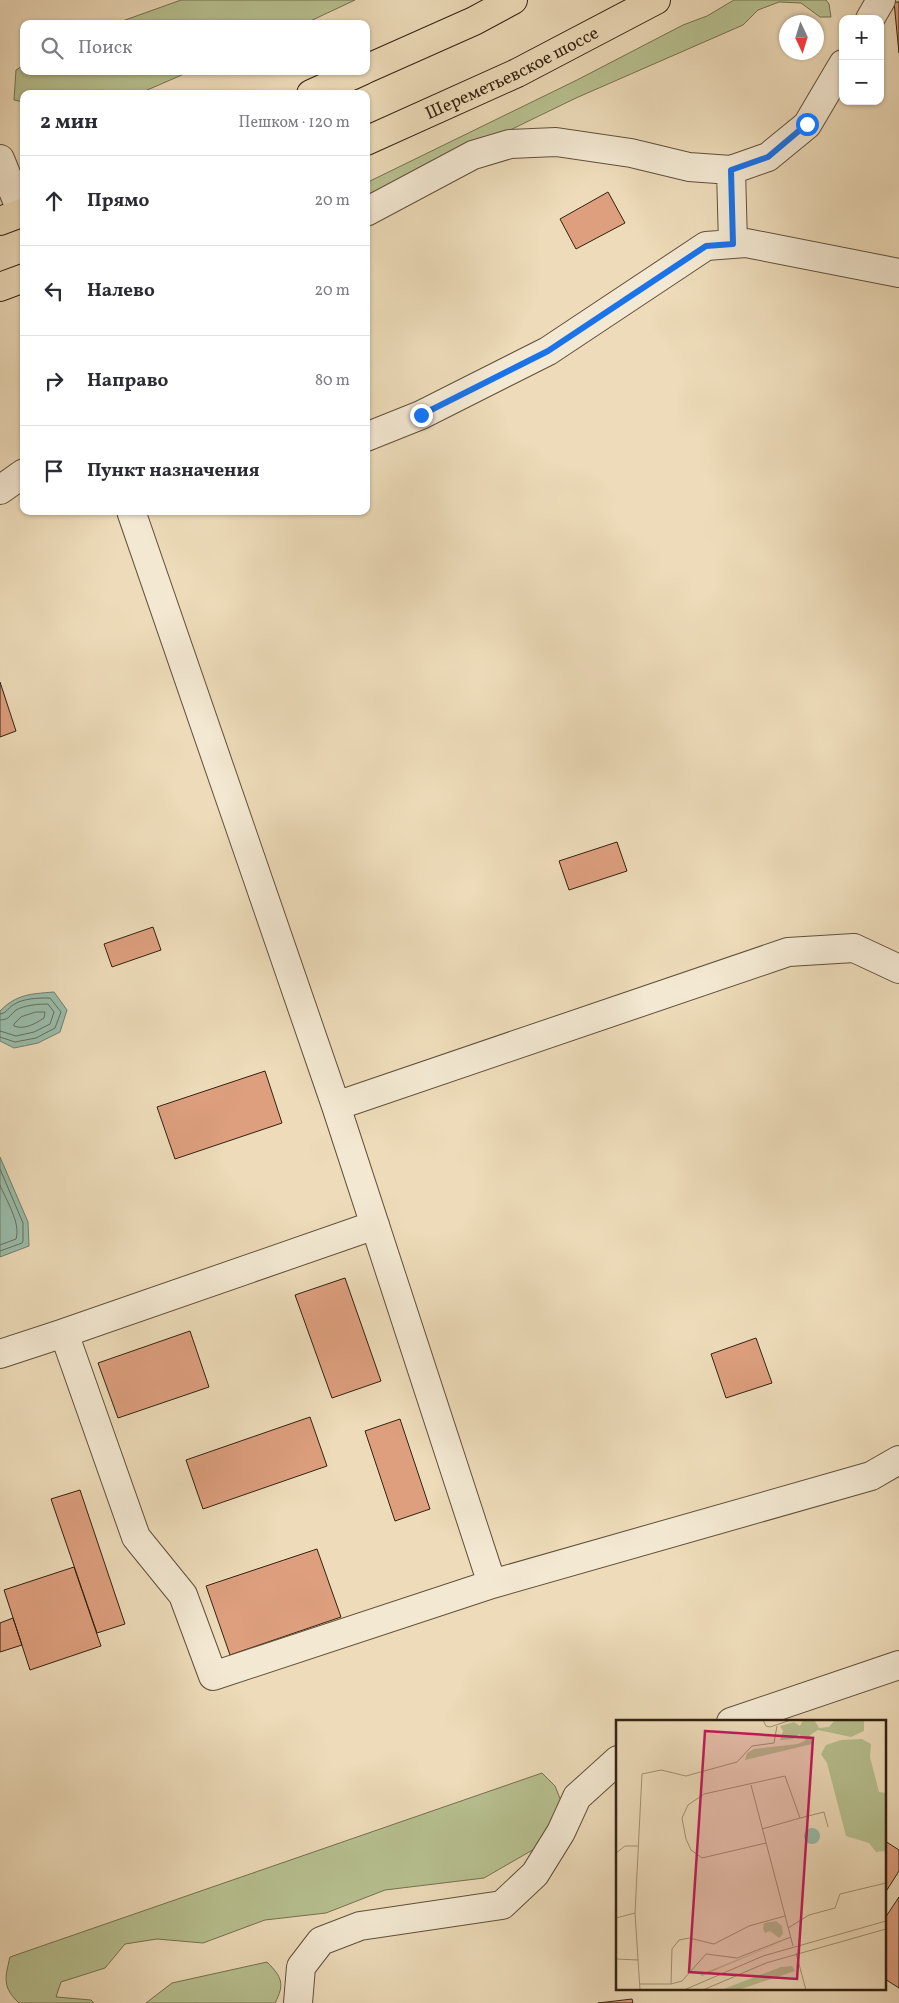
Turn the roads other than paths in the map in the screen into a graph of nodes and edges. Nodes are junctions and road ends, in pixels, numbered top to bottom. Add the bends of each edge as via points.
1 (513, 0) edge
2 (656, 0) edge
3 (881, 0) edge
4 (872, 15) edge
5 (370, 67) edge
6 (839, 71) edge
7 (353, 75) edge
8 (321, 90) edge
9 (370, 139) edge
10 (0, 159) edge
11 (731, 170) junction
12 (370, 210) edge
13 (15, 215) edge
14 (733, 244) junction
15 (899, 273) edge
16 (20, 280) edge
17 (0, 287) edge
18 (370, 435) edge
19 (20, 476) edge
20 (0, 490) edge
21 (136, 515) edge
22 (899, 969) edge
23 (336, 1106) junction
24 (375, 1225) junction
25 (64, 1333) junction
26 (0, 1354) edge
27 (899, 1460) edge
28 (492, 1584) junction
29 (899, 1665) edge
30 (737, 1720) edge
31 (616, 1762) edge
32 (298, 2003) edge

1 - 5 main road
2 - 9 main road, Шереметьевское шоссе via 517,73
3 - 4 lane
6 - 11 lane via 807,124 768,157
7 - 8 main road
10 - 13 lane
11 - 12 lane via 689,167 631,153 556,142 510,144 473,155
11 - 14 lane
14 - 15 lane via 746,243
14 - 18 lane via 706,246 548,351 421,415
16 - 17 main road
19 - 20 lane
21 - 23 lane
22 - 23 lane via 854,948 788,952
23 - 24 lane
24 - 25 lane
24 - 28 lane
25 - 26 lane
25 - 28 lane via 136,1537 183,1595 213,1676
27 - 28 lane via 871,1476
29 - 30 lane
31 - 32 lane via 577,1797 561,1832 534,1874 502,1905 360,1926 320,1941 301,1967

